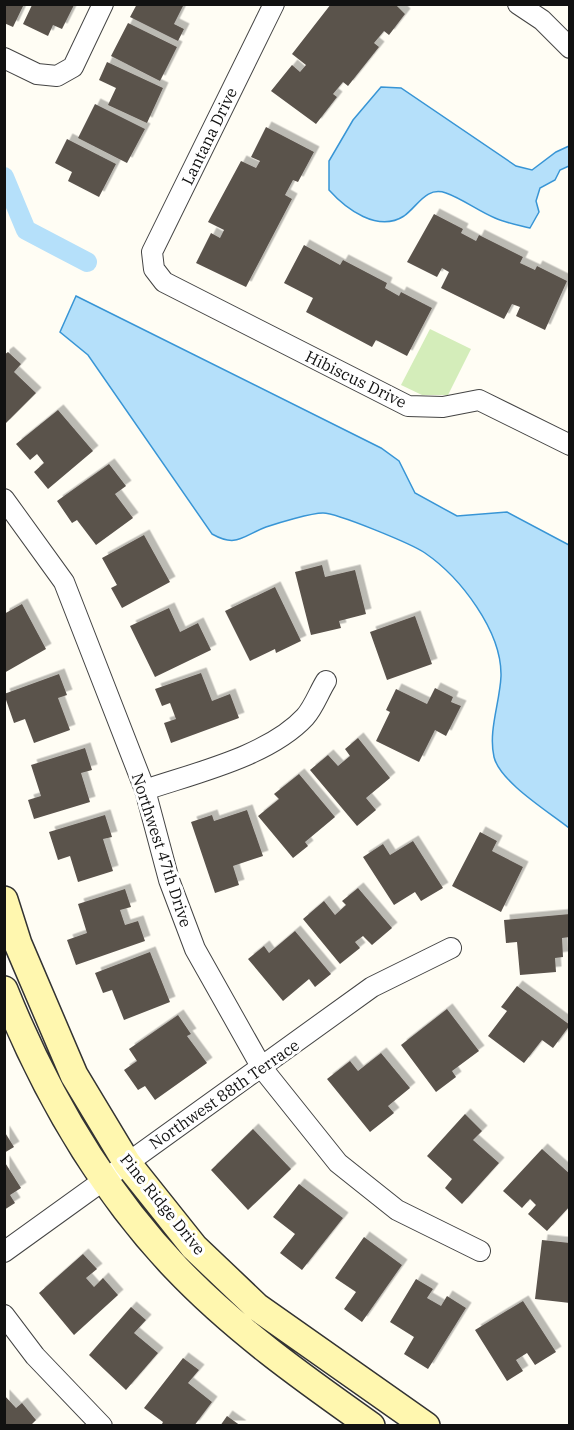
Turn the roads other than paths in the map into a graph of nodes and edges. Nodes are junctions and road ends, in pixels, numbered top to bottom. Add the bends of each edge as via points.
1 (103, 4) edge
2 (274, 4) edge
3 (518, 4) edge
4 (570, 48) edge
5 (4, 58) edge
6 (154, 269) joint
7 (570, 444) edge
8 (4, 499) edge
9 (326, 681) dead end
10 (145, 790) junction
11 (4, 900) edge
12 (452, 948) dead end
13 (4, 990) edge
14 (262, 1068) junction
15 (127, 1162) junction
16 (104, 1181) junction
17 (480, 1251) dead end
18 (4, 1252) edge
19 (4, 1316) edge
20 (102, 1425) edge
21 (372, 1425) edge
22 (426, 1425) edge

1 - 5 street via 73,67 57,76 37,74
2 - 6 street, Lantana Drive via 152,252
3 - 4 street via 542,20
6 - 7 street, Hibiscus Drive via 164,282 408,406 443,407 479,400
8 - 10 street, Northwest 47th Drive via 64,582
9 - 10 street via 306,716 274,742
10 - 14 street, Northwest 47th Drive via 169,880 195,949
11 - 15 street, Pine Ridge Drive via 18,944 74,1075
12 - 14 street, Northwest 88th Terrace via 372,987
13 - 16 street, Pine Ridge Drive via 45,1085
14 - 15 street, Northwest 88th Terrace
14 - 17 street, Northwest 47th Drive via 338,1163 397,1210
15 - 16 street, Northwest 88th Terrace
15 - 22 street, Pine Ridge Drive via 194,1247 257,1307
16 - 18 street, Northwest 88th Terrace
16 - 21 street, Pine Ridge Drive via 176,1268 235,1323 294,1372
19 - 20 street via 35,1356

